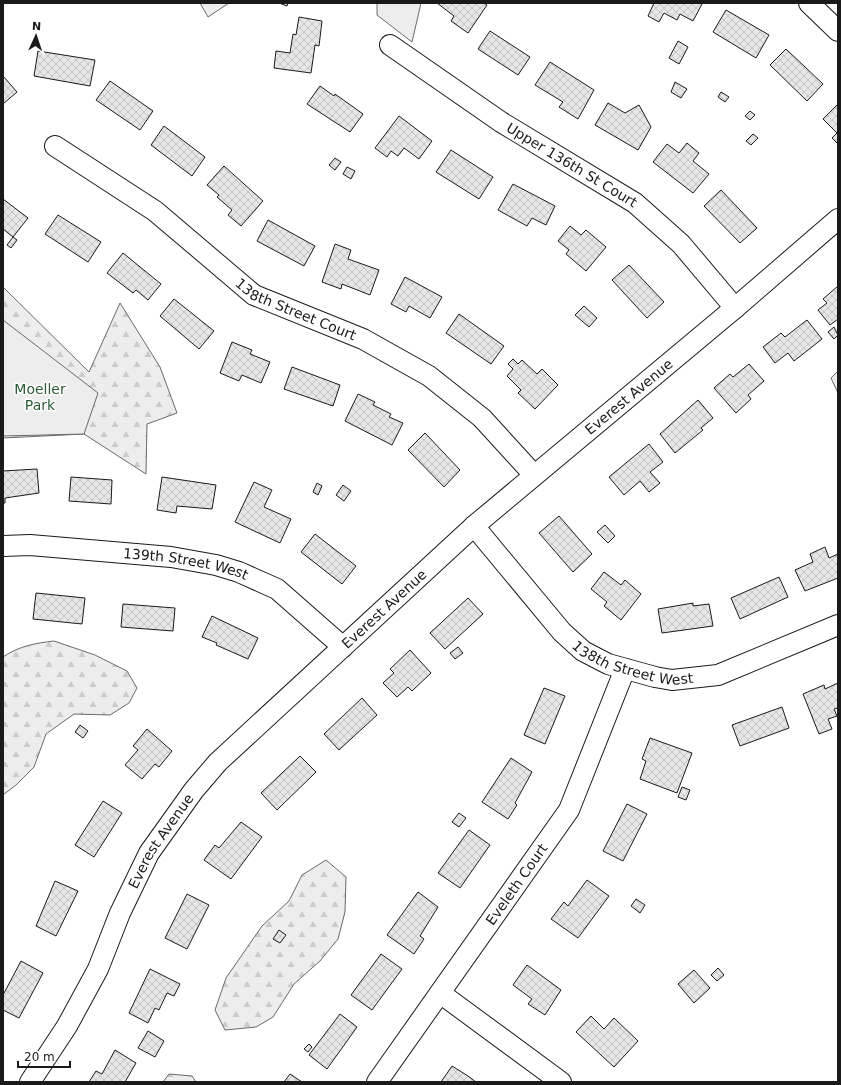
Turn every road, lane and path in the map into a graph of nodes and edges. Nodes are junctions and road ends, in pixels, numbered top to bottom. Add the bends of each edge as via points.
1 (809, 3) edge
2 (838, 31) edge
3 (390, 45) dead end
4 (55, 146) dead end
5 (838, 219) edge
6 (735, 308) junction
7 (534, 475) junction
8 (474, 526) junction
9 (3, 546) edge
10 (838, 625) edge
11 (343, 647) junction
12 (626, 669) junction
13 (440, 993) junction
14 (30, 1082) edge
15 (377, 1082) edge
16 (561, 1082) edge

1 - 2 street
3 - 6 street, Upper 136th St Court via 501,122 635,203 681,244
4 - 7 street, 138th Street Court via 155,211 254,295 363,339 429,376 482,418
5 - 6 street, Everest Avenue
6 - 7 street, Everest Avenue
7 - 8 street, Everest Avenue
8 - 11 street, Everest Avenue
8 - 12 street, 138th Street West via 562,632 583,651 608,664
9 - 11 street, 139th Street West via 30,545 171,556 216,565 277,589
10 - 12 street, 138th Street West via 718,675 672,680
11 - 14 street, Everest Avenue via 218,762 194,790 149,853 120,913 98,969 67,1026
12 - 13 street, Eveleth Court via 569,810
13 - 15 street, Eveleth Court
13 - 16 street

